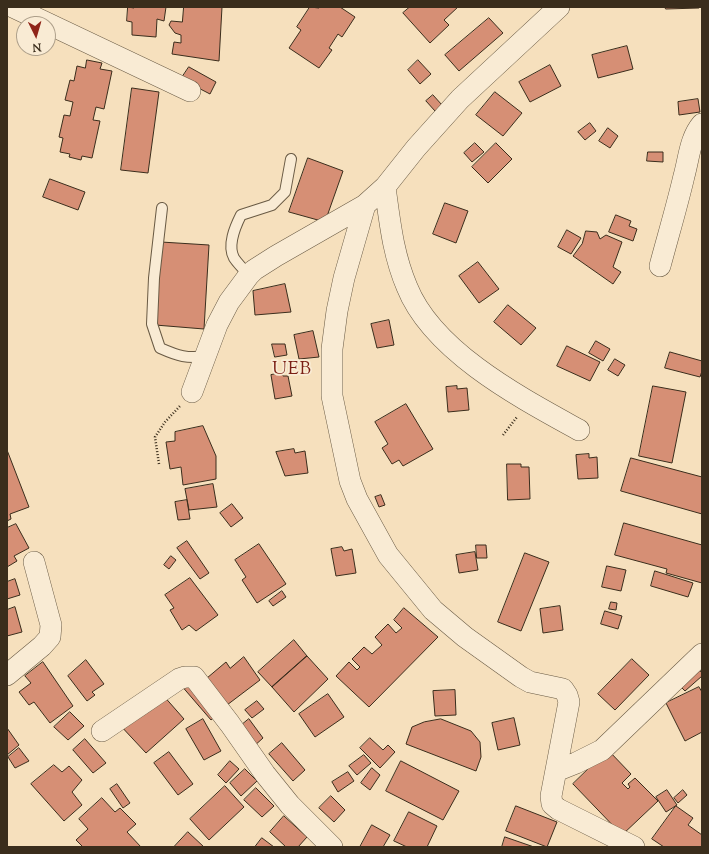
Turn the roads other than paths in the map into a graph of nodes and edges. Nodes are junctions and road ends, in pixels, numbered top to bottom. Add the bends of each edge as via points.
1 (13, 7) edge
2 (559, 7) edge
3 (190, 91) dead end
4 (702, 124) edge
5 (291, 159) dead end
6 (385, 187) junction
7 (365, 205) junction
8 (162, 208) dead end
9 (660, 266) dead end
10 (249, 275) junction
11 (207, 356) junction
12 (192, 392) road end
13 (579, 430) dead end
14 (34, 562) dead end
15 (702, 654) edge
16 (7, 675) edge
17 (102, 731) dead end
18 (556, 771) junction
19 (332, 847) edge
20 (634, 847) edge

1 - 3 street
2 - 6 street via 460,99
4 - 9 street via 691,146
5 - 10 lane via 284,192 272,205 241,215 233,230 233,257
6 - 7 street
6 - 13 street via 391,232 399,264 410,294 436,332 470,362 502,385
7 - 10 street via 276,256
7 - 18 street via 344,278 332,349 332,396 350,481 357,500 388,555 433,610 465,637 521,677 530,682 563,689 567,694 568,710
8 - 11 lane via 152,324 160,348 176,356
10 - 11 street via 229,302 217,325
11 - 12 street
14 - 16 street via 51,625 50,637
15 - 18 street via 602,750
17 - 19 street via 179,679 194,677 290,805
18 - 20 street via 552,804

